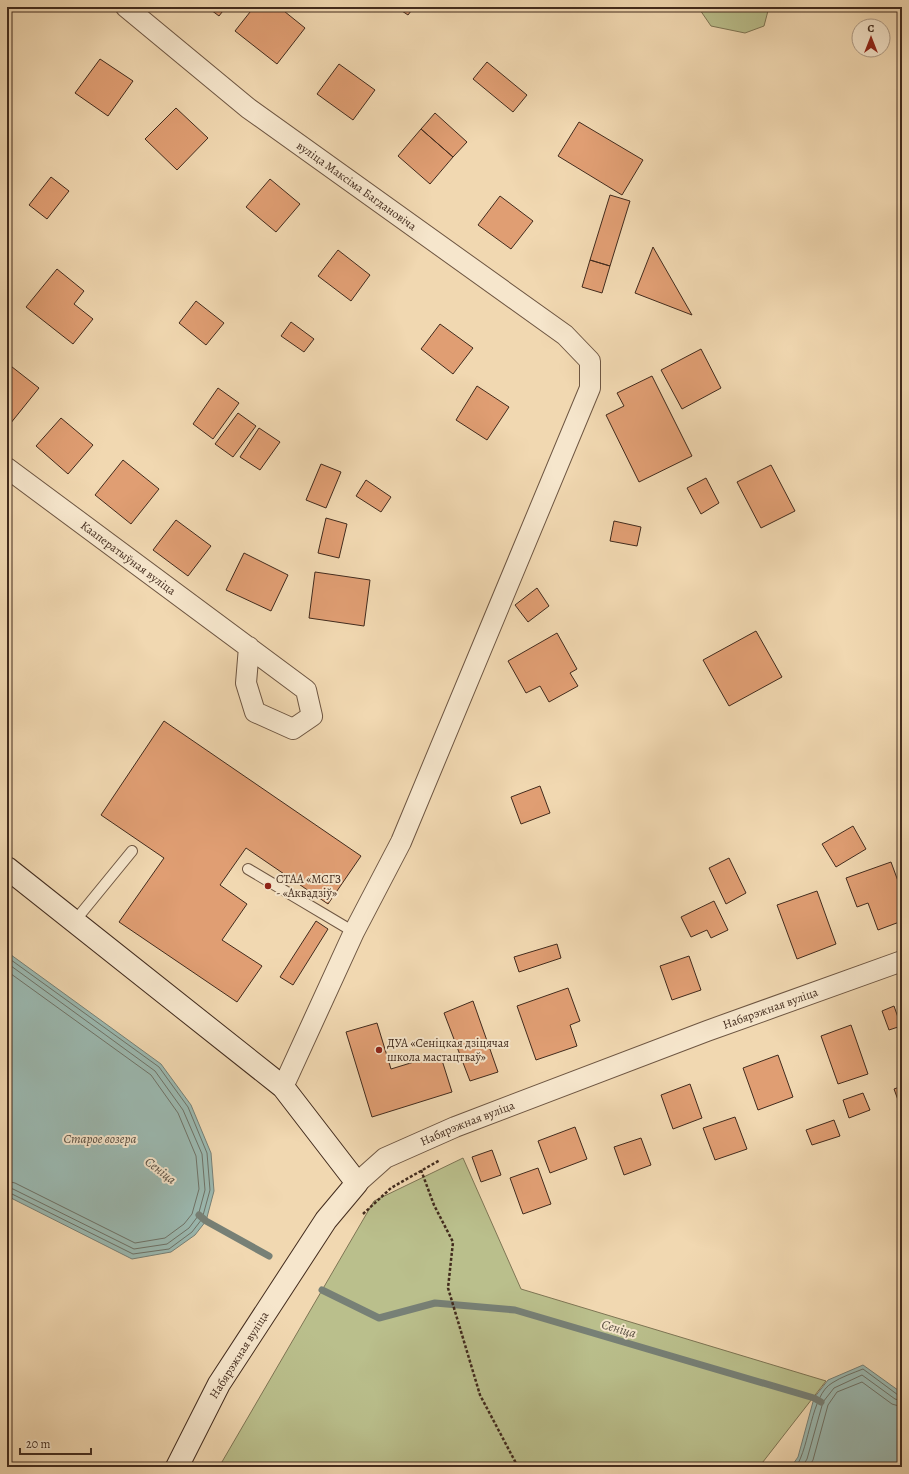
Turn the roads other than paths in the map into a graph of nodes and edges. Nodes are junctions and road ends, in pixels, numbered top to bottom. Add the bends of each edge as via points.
1 (126, 7) edge
2 (7, 468) edge
3 (249, 648) dead end
4 (132, 851) dead end
5 (7, 868) edge
6 (248, 869) dead end
7 (74, 922) junction
8 (354, 932) junction
9 (902, 961) edge
10 (283, 1087) junction
11 (357, 1183) junction
12 (176, 1467) edge

1 - 8 street, вуліца Максіма Багдановіча via 248,108 565,335 590,361 590,388 401,842
2 - 3 street, Кааператыўная вуліца
4 - 7 lane
5 - 7 street
6 - 8 lane
7 - 10 street
8 - 10 street
9 - 11 street, Набярэжная вуліца via 707,1031 455,1127 385,1158
10 - 11 street
11 - 12 street, Набярэжная вуліца via 326,1220 219,1384

